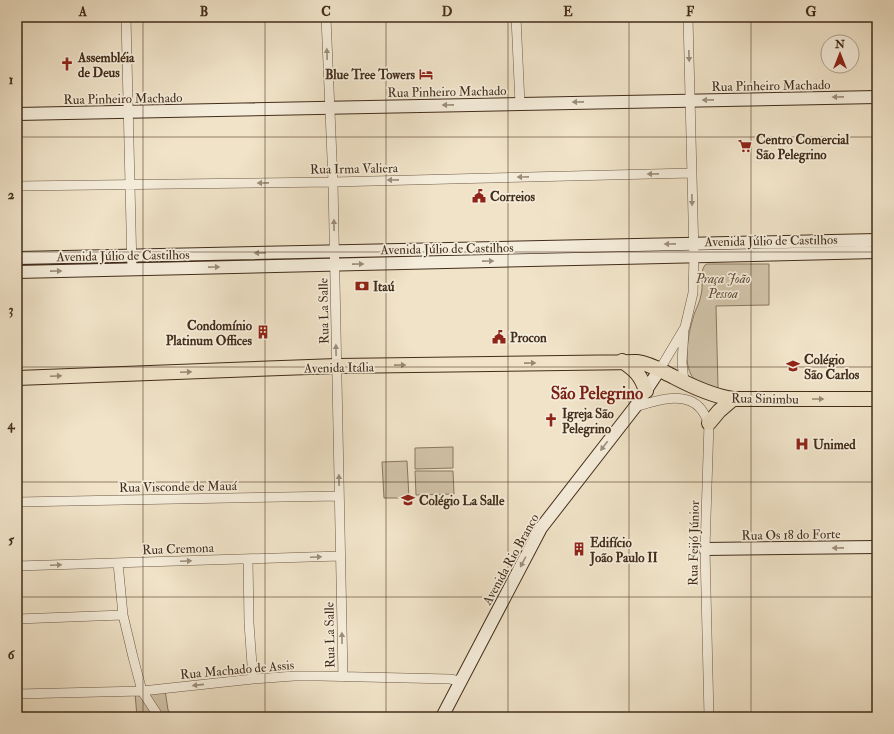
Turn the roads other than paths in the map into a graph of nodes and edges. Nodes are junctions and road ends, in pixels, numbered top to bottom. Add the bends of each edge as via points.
1 (126, 17) edge
2 (326, 17) edge
3 (516, 17) edge
4 (688, 17) edge
5 (877, 97) edge
6 (690, 100) junction
7 (520, 104) junction
8 (329, 107) junction
9 (128, 111) junction
10 (17, 114) edge
11 (692, 173) junction
12 (333, 182) junction
13 (131, 184) junction
14 (17, 186) edge
15 (877, 240) edge
16 (599, 246) junction
17 (556, 247) junction
18 (515, 248) junction
19 (806, 248) junction
20 (470, 249) junction
21 (693, 250) junction
22 (383, 251) junction
23 (334, 252) junction
24 (877, 252) edge
25 (289, 253) junction
26 (195, 254) junction
27 (243, 254) junction
28 (132, 256) junction
29 (76, 257) junction
30 (17, 258) edge
31 (29, 258) junction
32 (599, 258) junction
33 (556, 259) junction
34 (514, 260) junction
35 (469, 261) junction
36 (383, 263) junction
37 (335, 264) junction
38 (289, 265) junction
39 (243, 266) junction
40 (195, 268) junction
41 (132, 269) junction
42 (76, 270) junction
43 (17, 272) edge
44 (30, 272) junction
45 (684, 327) junction
46 (622, 361) junction
47 (337, 366) junction
48 (660, 369) junction
49 (17, 378) edge
50 (684, 382) junction
51 (646, 391) junction
52 (877, 398) edge
53 (733, 399) junction
54 (635, 407) junction
55 (709, 423) junction
56 (339, 496) junction
57 (17, 502) edge
58 (877, 547) edge
59 (705, 549) junction
60 (340, 556) junction
61 (248, 559) junction
62 (118, 563) junction
63 (17, 566) edge
64 (123, 615) junction
65 (17, 619) edge
66 (343, 677) junction
67 (253, 679) junction
68 (460, 681) junction
69 (142, 691) junction
70 (17, 694) edge
71 (159, 717) edge
72 (442, 717) edge
73 (709, 717) edge

1 - 9 street
8 -> 2 street, Rua La Salle
3 - 7 street
4 -> 6 street
5 -> 6 street, Rua Pinheiro Machado
6 -> 7 street, Rua Pinheiro Machado
6 - 11 street
7 -> 8 street, Rua Pinheiro Machado
8 - 9 street, Rua Pinheiro Machado
8 - 12 street, Rua La Salle
9 - 10 street, Rua Pinheiro Machado
9 - 13 street
11 -> 12 street, Rua Irma Valiera
11 -> 21 street
12 -> 13 street, Rua Irma Valiera
23 -> 12 street, Rua La Salle
13 - 14 street, Rua Irma Valiera
13 - 28 street
15 - 19 street, Avenida Júlio de Castilhos
16 - 17 street, Avenida Júlio de Castilhos
21 -> 16 street, Avenida Júlio de Castilhos
16 - 32 street
17 - 18 street, Avenida Júlio de Castilhos
17 - 33 street
18 - 20 street, Avenida Júlio de Castilhos
18 - 34 street
19 - 21 street, Avenida Júlio de Castilhos
19 - 24 street, Avenida Júlio de Castilhos
20 - 22 street, Avenida Júlio de Castilhos
20 - 35 street
21 - 32 street, Avenida Júlio de Castilhos
21 - 45 street via 693,293
22 - 23 street, Avenida Júlio de Castilhos
22 - 36 street
23 - 25 street, Avenida Júlio de Castilhos
23 - 37 street, Rua La Salle
25 -> 27 street, Avenida Júlio de Castilhos
25 - 38 street
26 - 27 street, Avenida Júlio de Castilhos
26 - 28 street, Avenida Júlio de Castilhos
26 - 40 street
27 - 39 street
28 - 29 street, Avenida Júlio de Castilhos
28 - 41 street
29 - 31 street, Avenida Júlio de Castilhos
29 - 42 street
30 - 31 street, Avenida Júlio de Castilhos
31 - 44 street
32 - 33 street, Avenida Júlio de Castilhos
33 - 34 street, Avenida Júlio de Castilhos
35 -> 34 street, Avenida Júlio de Castilhos
35 - 36 street, Avenida Júlio de Castilhos
37 -> 36 street, Avenida Júlio de Castilhos
37 - 38 street, Avenida Júlio de Castilhos
47 -> 37 street, Rua La Salle
38 - 39 street, Avenida Júlio de Castilhos
40 -> 39 street, Avenida Júlio de Castilhos
40 - 41 street, Avenida Júlio de Castilhos
41 - 42 street, Avenida Júlio de Castilhos
44 -> 42 street, Avenida Júlio de Castilhos
43 - 44 street, Avenida Júlio de Castilhos
45 - 48 street
45 - 50 street
47 -> 46 main road, Avenida Itália
46 - 48 main road, Avenida Itália via 649,364
46 - 51 main road via 638,373
49 -> 47 main road, Avenida Itália
56 -> 47 street, Rua La Salle
48 - 50 main road, Rua Sinimbu
48 - 51 street, Avenida Rio Branco
50 - 53 main road, Rua Sinimbu
51 - 54 street, Avenida Rio Branco
53 -> 52 main road, Rua Sinimbu
53 - 55 main road
54 - 55 street via 666,399 690,402 700,408
54 -> 68 street, Avenida Rio Branco via 542,528
55 - 59 street, Rua Feijó Júnior
56 - 57 street, Rua Visconde de Mauá
56 - 60 street, Rua La Salle
58 -> 59 street, Rua Os 18 do Forte
59 - 73 street, Rua Feijó Júnior
61 -> 60 street, Rua Cremona
66 -> 60 street, Rua La Salle
62 -> 61 street, Rua Cremona
61 - 67 street
63 -> 62 street, Rua Cremona
62 - 64 street
64 - 65 street
64 - 69 street
66 - 67 street, Rua Machado de Assis via 294,676
66 - 68 street, Rua Machado de Assis
67 -> 69 street, Rua Machado de Assis
68 - 72 street, Avenida Rio Branco
69 - 70 street, Rua Machado de Assis
69 - 71 street

